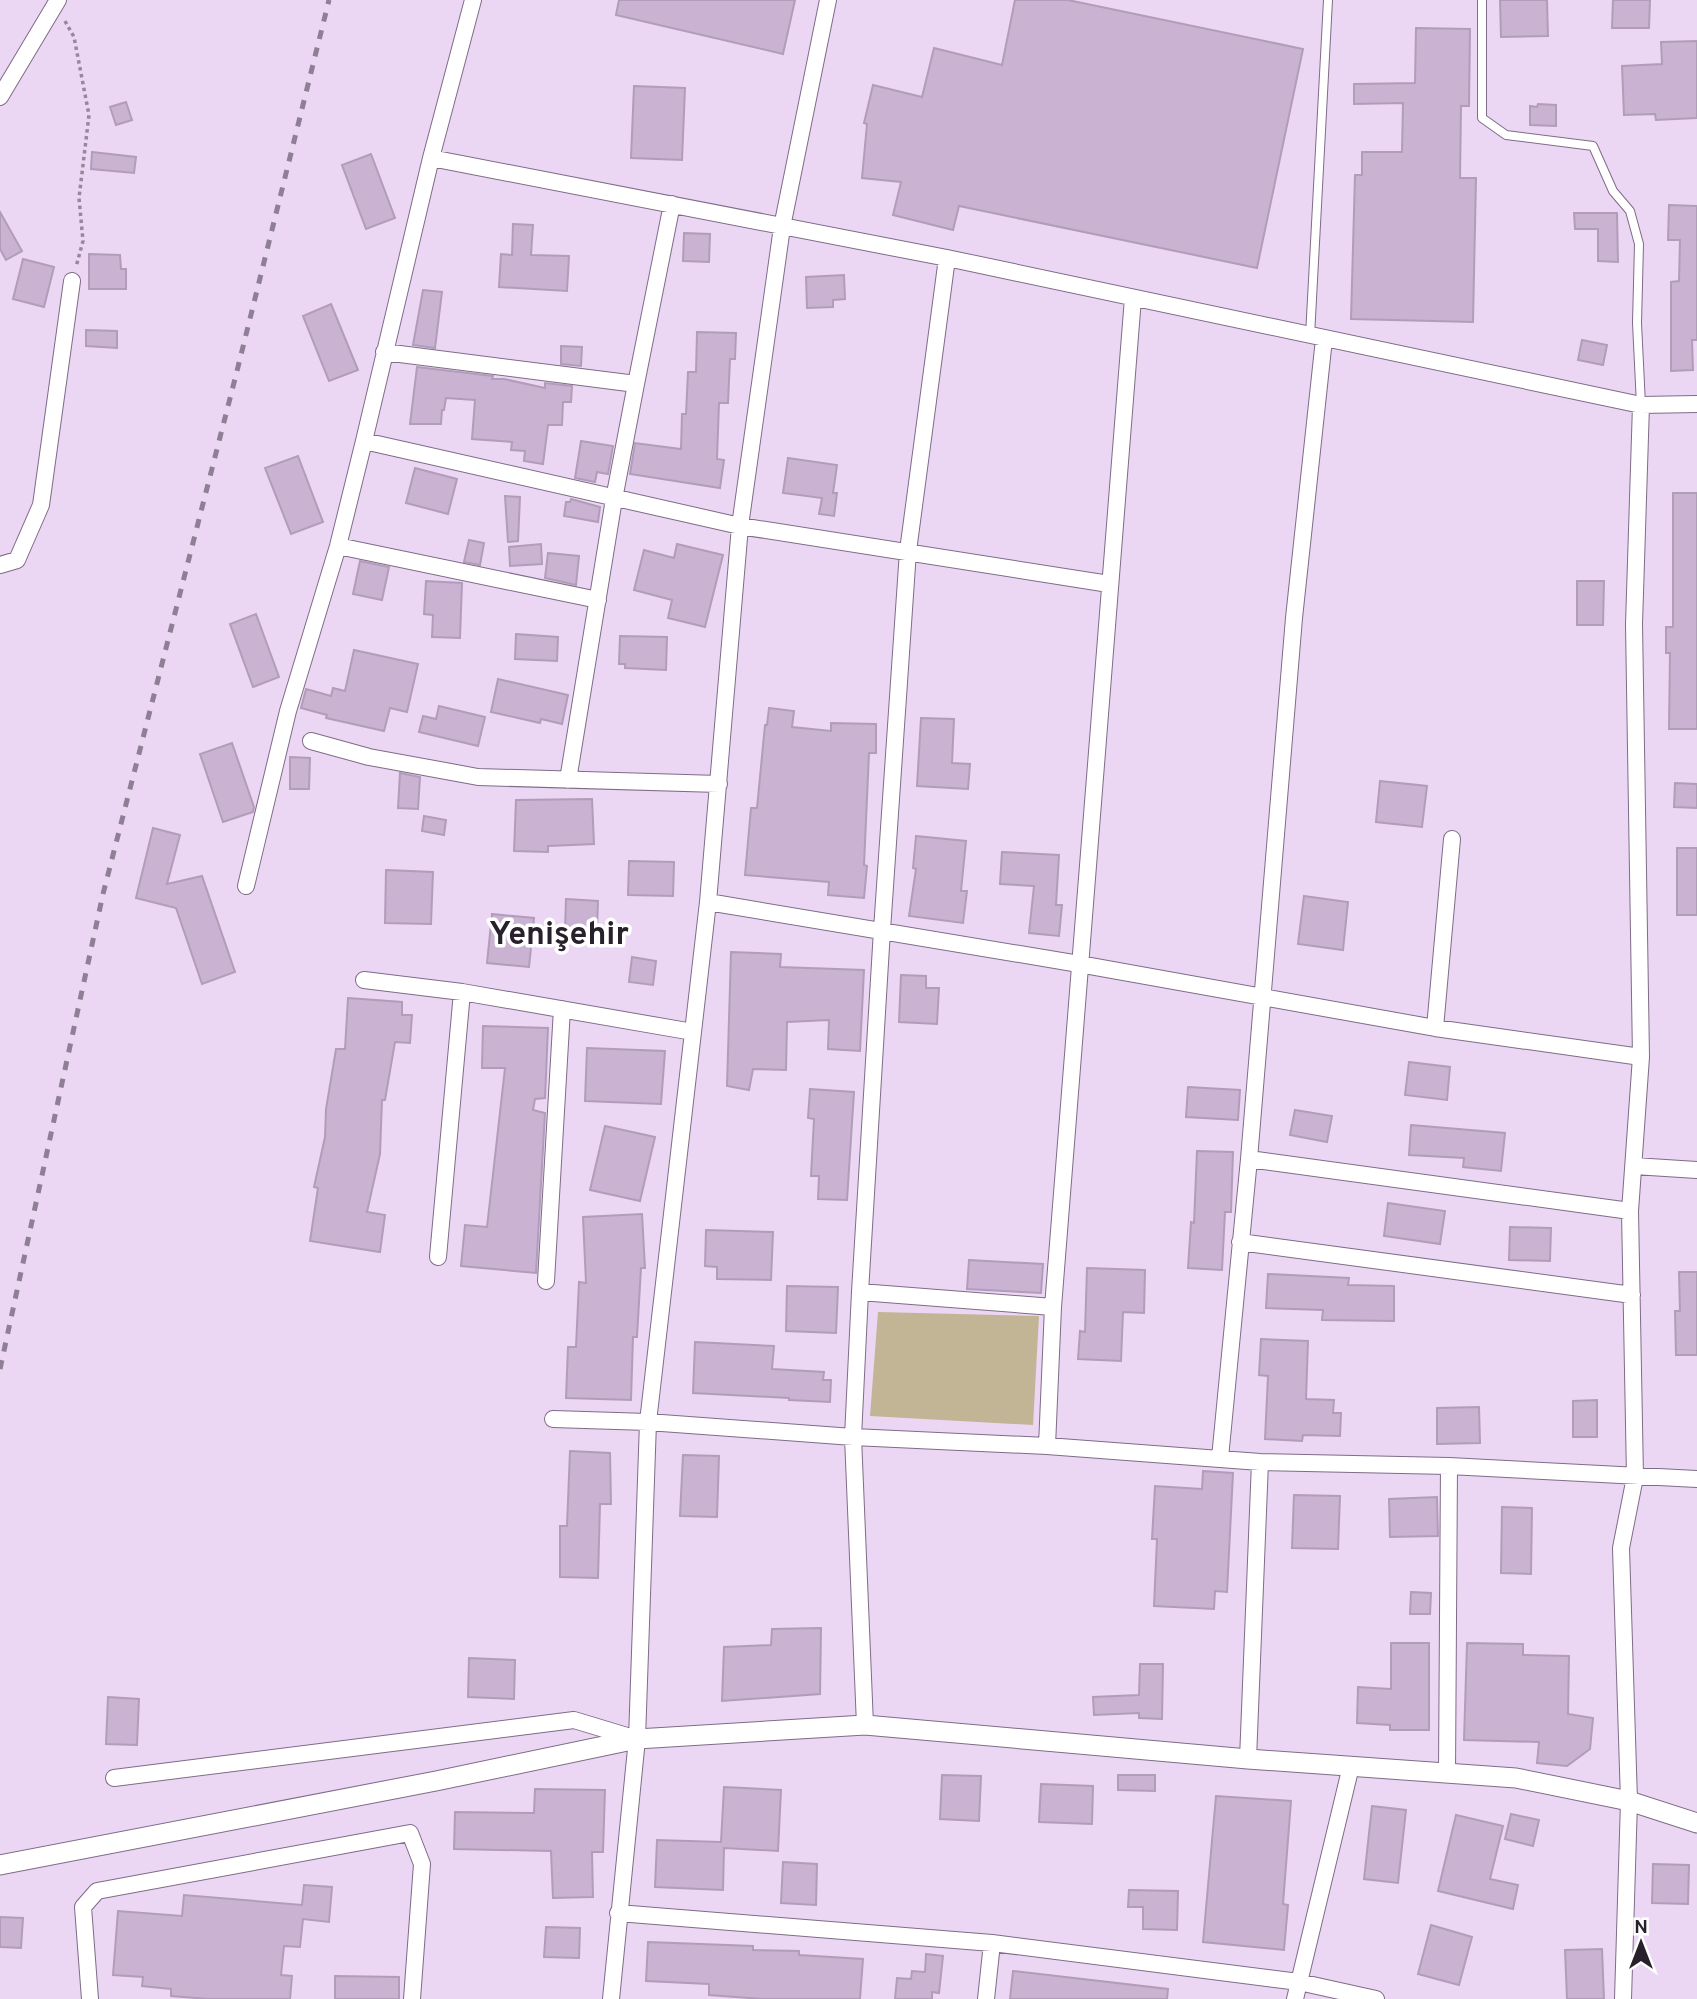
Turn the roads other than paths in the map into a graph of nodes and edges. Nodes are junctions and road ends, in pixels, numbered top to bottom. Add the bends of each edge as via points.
1 (473, 0) edge
2 (828, 0) edge
3 (1328, 0) edge
4 (1482, 0) edge
5 (57, 2) edge
6 (0, 97) edge
7 (431, 158) junction
8 (672, 204) junction
9 (782, 227) junction
10 (947, 258) junction
11 (72, 281) road end
12 (1133, 299) junction
13 (1317, 337) junction
14 (384, 352) junction
15 (636, 384) junction
16 (1697, 404) edge
17 (1641, 405) junction
18 (365, 441) junction
19 (614, 499) junction
20 (740, 526) junction
21 (338, 546) junction
22 (908, 551) junction
23 (0, 565) edge
24 (1109, 584) junction
25 (598, 600) junction
26 (310, 741) dead end
27 (568, 780) junction
28 (719, 784) junction
29 (1452, 839) dead end
30 (246, 886) dead end
31 (708, 902) junction
32 (882, 930) junction
33 (1079, 964) junction
34 (364, 980) dead end
35 (462, 992) junction
36 (1263, 998) junction
37 (562, 1009) junction
38 (1435, 1028) junction
39 (693, 1032) junction
40 (1641, 1056) junction
41 (1249, 1159) junction
42 (1634, 1166) junction
43 (1697, 1170) edge
44 (1630, 1211) junction
45 (1240, 1242) junction
46 (438, 1257) dead end
47 (546, 1281) dead end
48 (860, 1292) junction
49 (1632, 1295) junction
50 (1053, 1307) junction
51 (553, 1419) dead end
52 (648, 1422) junction
53 (853, 1437) junction
54 (1047, 1446) junction
55 (1220, 1458) junction
56 (1260, 1462) junction
57 (1449, 1466) junction
58 (1635, 1477) junction
59 (1697, 1479) edge
60 (865, 1725) junction
61 (637, 1739) junction
62 (1248, 1759) junction
63 (1350, 1766) junction
64 (1447, 1772) junction
65 (114, 1778) dead end
66 (1629, 1801) junction
67 (1697, 1823) edge
68 (0, 1865) edge
69 (618, 1913) junction
70 (992, 1943) junction
71 (1299, 1982) junction
72 (90, 1999) edge
73 (412, 1999) edge
74 (611, 1999) edge
75 (986, 1999) edge
76 (1295, 1999) edge
77 (1376, 1999) edge
78 (1623, 1999) edge

1 - 7 street
2 - 9 street
3 - 13 lane
4 - 17 lane via 1482,118 1506,135 1593,146 1613,191 1630,211 1639,244
5 - 6 street
7 - 8 street
7 - 14 street
8 - 9 street
8 - 15 street
9 - 10 street
9 - 20 street
10 - 12 street
10 - 22 street
11 - 23 street via 41,505 17,559
12 - 13 street
12 - 24 street
13 - 17 street
13 - 36 street
14 - 15 street
14 - 18 street
15 - 19 street
16 - 17 street
17 - 40 street via 1634,624
18 - 19 street
18 - 21 street
19 - 20 street
19 - 25 street
20 - 22 street
20 - 28 street
21 - 25 street
21 - 30 street via 288,711
22 - 24 street
22 - 32 street
24 - 33 street
25 - 27 street
26 - 27 street via 478,777
27 - 28 street
28 - 31 street
29 - 38 street
31 - 32 street
31 - 39 street
32 - 33 street
32 - 48 street
33 - 36 street
33 - 50 street
34 - 35 street
35 - 37 street
35 - 46 street
36 - 38 street
36 - 41 street
37 - 39 street
37 - 47 street
38 - 40 street
39 - 52 street
40 - 42 street
41 - 44 street
41 - 45 street
42 - 43 street
42 - 44 street
44 - 49 street
45 - 49 street
45 - 55 street
48 - 50 street
48 - 53 street
49 - 58 street
50 - 54 street
51 - 52 street
52 - 53 street
52 - 61 street
53 - 54 street
53 - 60 street
54 - 55 street
55 - 56 street
56 - 57 street
56 - 62 street
57 - 58 street
57 - 64 street
58 - 59 street
58 - 66 street via 1621,1549
60 - 61 street
60 - 62 street
61 - 65 street via 575,1720
61 - 68 street
61 - 69 street
62 - 63 street
63 - 64 street
63 - 71 street
64 - 66 street via 1516,1778
66 - 67 street
66 - 78 street
69 - 70 street
69 - 74 street
70 - 71 street
70 - 75 street
71 - 76 street
71 - 77 street
72 - 73 street via 83,1907 97,1891 410,1833 422,1864

